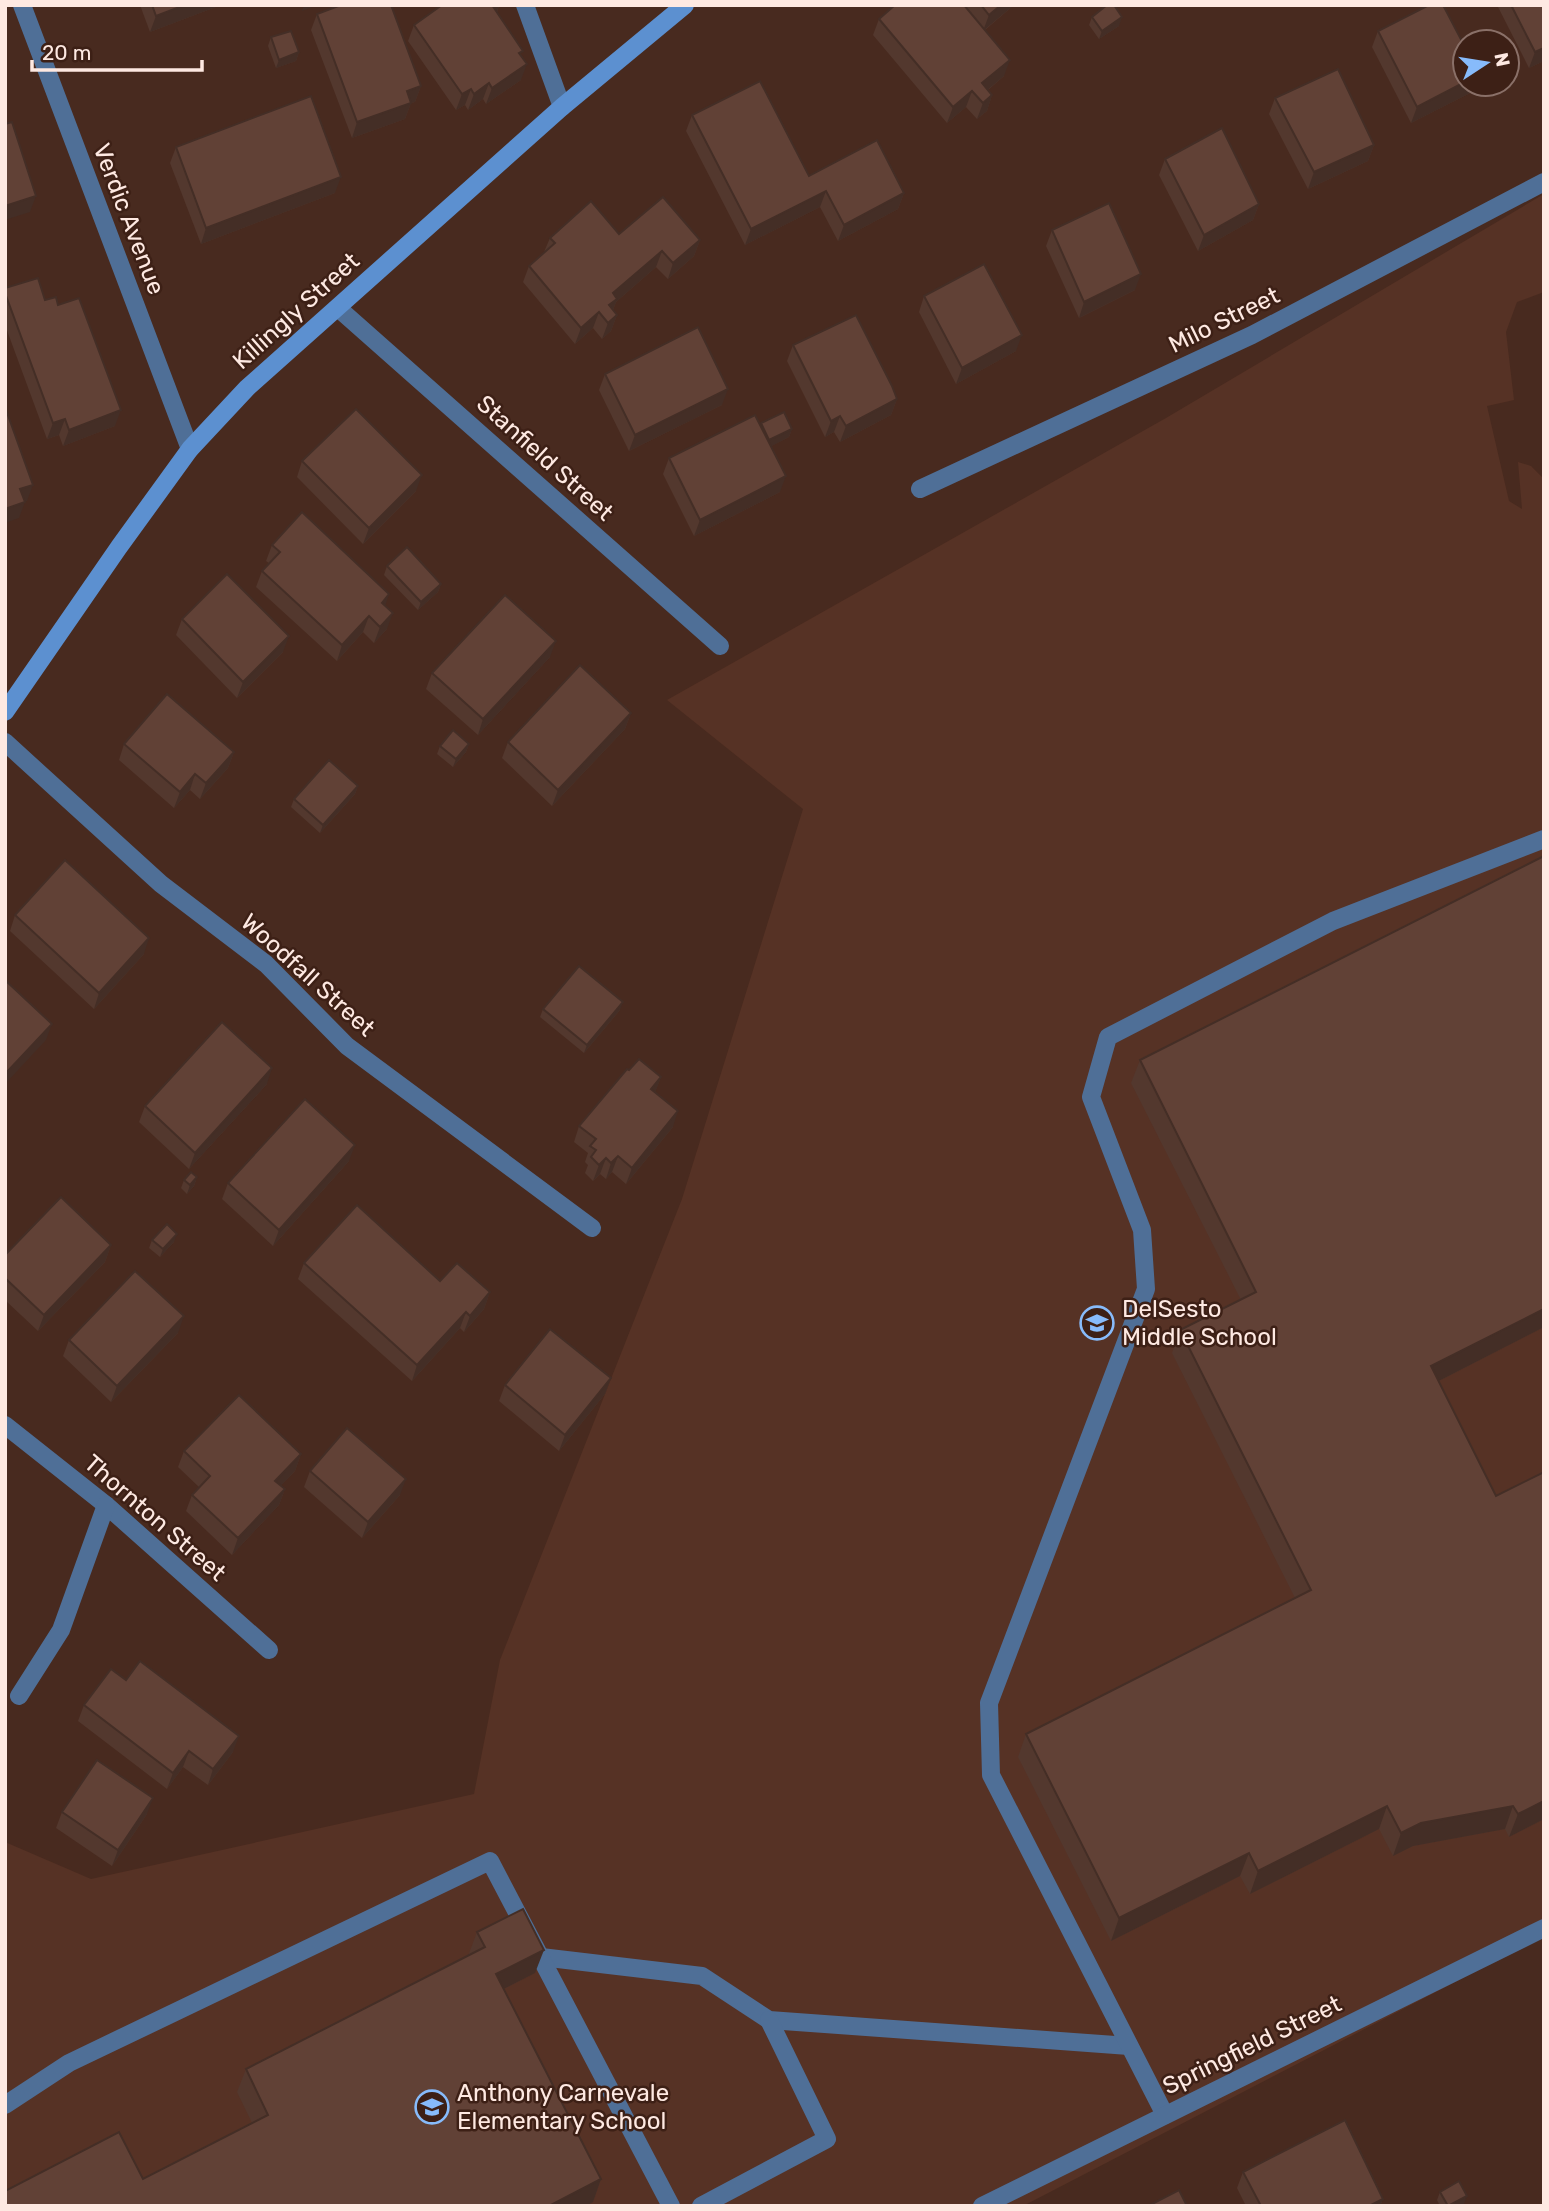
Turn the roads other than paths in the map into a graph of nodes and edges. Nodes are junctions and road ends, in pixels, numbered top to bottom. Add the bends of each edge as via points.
1 (22, 5) edge
2 (525, 5) edge
3 (685, 5) edge
4 (562, 107) junction
5 (1544, 182) edge
6 (338, 308) junction
7 (190, 449) junction
8 (920, 489) dead end
9 (720, 646) dead end
10 (5, 712) edge
11 (5, 742) edge
12 (1544, 839) edge
13 (592, 1228) dead end
14 (5, 1425) edge
15 (106, 1505) junction
16 (269, 1650) dead end
17 (19, 1696) dead end
18 (1544, 1928) edge
19 (541, 1956) junction
20 (769, 2020) junction
21 (1129, 2046) junction
22 (5, 2105) edge
23 (1165, 2115) junction
24 (671, 2206) edge
25 (701, 2206) edge
26 (982, 2206) edge

1 - 7 street, Verdic Avenue
2 - 4 street
3 - 4 main road, Killingly Street
4 - 6 main road, Killingly Street
5 - 8 street, Milo Street via 1252,335
6 - 7 main road, Killingly Street via 247,387
6 - 9 street, Stanfield Street
7 - 10 main road, Killingly Street
11 - 13 street, Woodfall Street via 160,884 266,964 347,1046
12 - 21 street via 1333,920 1108,1037 1091,1097 1142,1230 1146,1289 989,1703 990,1775
14 - 15 street, Thornton Street
15 - 16 street, Thornton Street
15 - 17 street via 61,1630
18 - 23 street, Springfield Street
19 - 20 street via 702,1976
19 - 22 street via 490,1861 69,2063
19 - 24 street
20 - 21 street
20 - 25 street via 827,2138
21 - 23 street
23 - 26 street, Springfield Street

